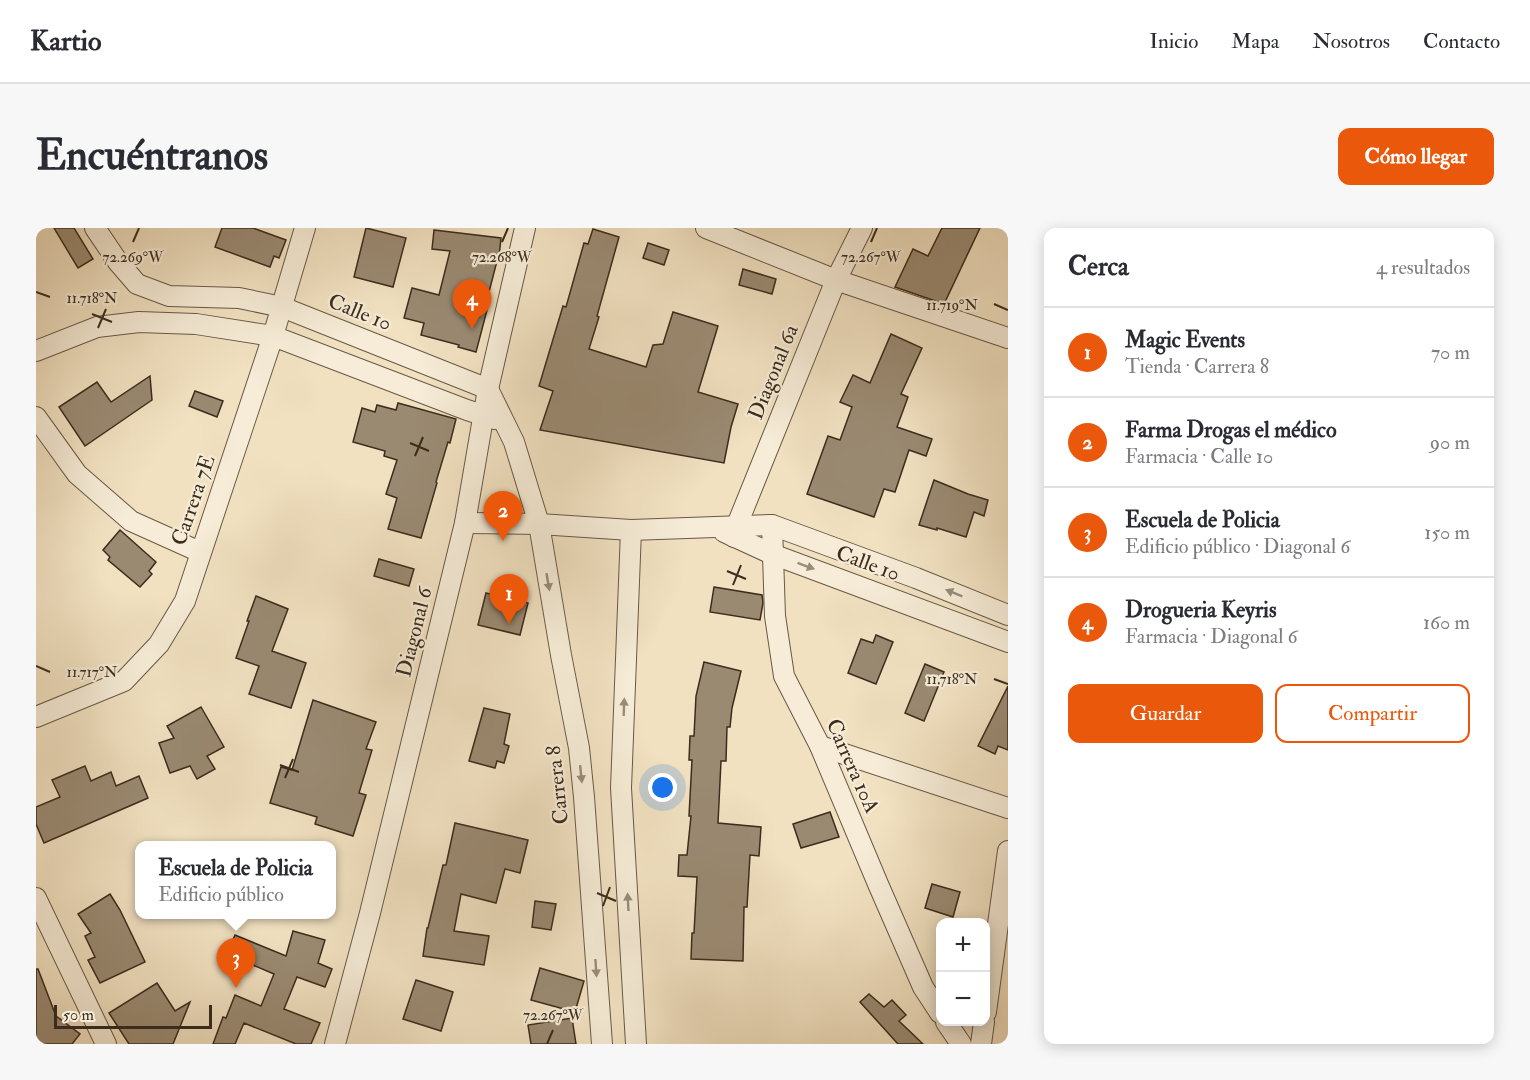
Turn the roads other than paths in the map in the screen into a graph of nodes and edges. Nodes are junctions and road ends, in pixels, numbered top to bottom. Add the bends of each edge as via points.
1 (95, 228) edge
2 (305, 228) edge
3 (525, 228) edge
4 (706, 228) edge
5 (862, 228) edge
6 (836, 280) junction
7 (282, 307) junction
8 (273, 336) junction
9 (1008, 338) edge
10 (36, 351) edge
11 (488, 389) junction
12 (483, 416) junction
13 (36, 417) edge
14 (504, 421) junction
15 (465, 522) junction
16 (539, 524) junction
17 (772, 525) junction
18 (631, 530) junction
19 (736, 532) junction
20 (200, 552) junction
21 (772, 554) junction
22 (1008, 615) edge
23 (1008, 642) edge
24 (36, 717) edge
25 (820, 746) junction
26 (1008, 808) edge
27 (1008, 851) edge
28 (36, 898) edge
29 (990, 983) edge
30 (936, 1007) edge
31 (949, 1026) edge
32 (983, 1026) edge
33 (106, 1044) edge
34 (335, 1044) edge
35 (602, 1044) edge
36 (636, 1044) edge
37 (961, 1044) edge
38 (981, 1044) edge

1 - 7 street, Calle 10 via 137,284 169,296 239,298
2 - 7 street, Carrera 7E
3 - 11 street, Diagonal 6
4 - 6 street
5 - 6 street, Diagonal 6a
6 - 9 street
6 - 19 street, Diagonal 6a
7 - 8 street, Carrera 7E
7 - 11 street, Calle 10
8 - 10 street via 196,324 139,322 97,327
8 - 12 street
8 - 20 street, Carrera 7E
11 - 12 street, Diagonal 6
11 - 14 street
12 - 14 street
12 - 15 street, Diagonal 6
13 - 20 street via 77,474 131,521
14 - 16 street
15 - 16 street, Calle 10
15 - 34 street, Diagonal 6
16 - 18 street, Calle 10
16 -> 35 street, Carrera 8 via 579,748
17 - 19 street, Calle 10
17 - 21 street, Carrera 10A
22 -> 17 street, Calle 10
18 - 19 street, Calle 10 via 713,528
36 -> 18 street via 621,788
19 - 21 street, Calle 10
20 - 24 street, Carrera 7E via 184,601 159,644 124,681
21 -> 23 street, Calle 10
21 - 25 street, Carrera 10A via 775,616 784,676
25 - 26 street
25 - 30 street, Carrera 10A via 923,987
27 - 29 street
28 - 33 street
31 - 37 street
32 - 38 street

